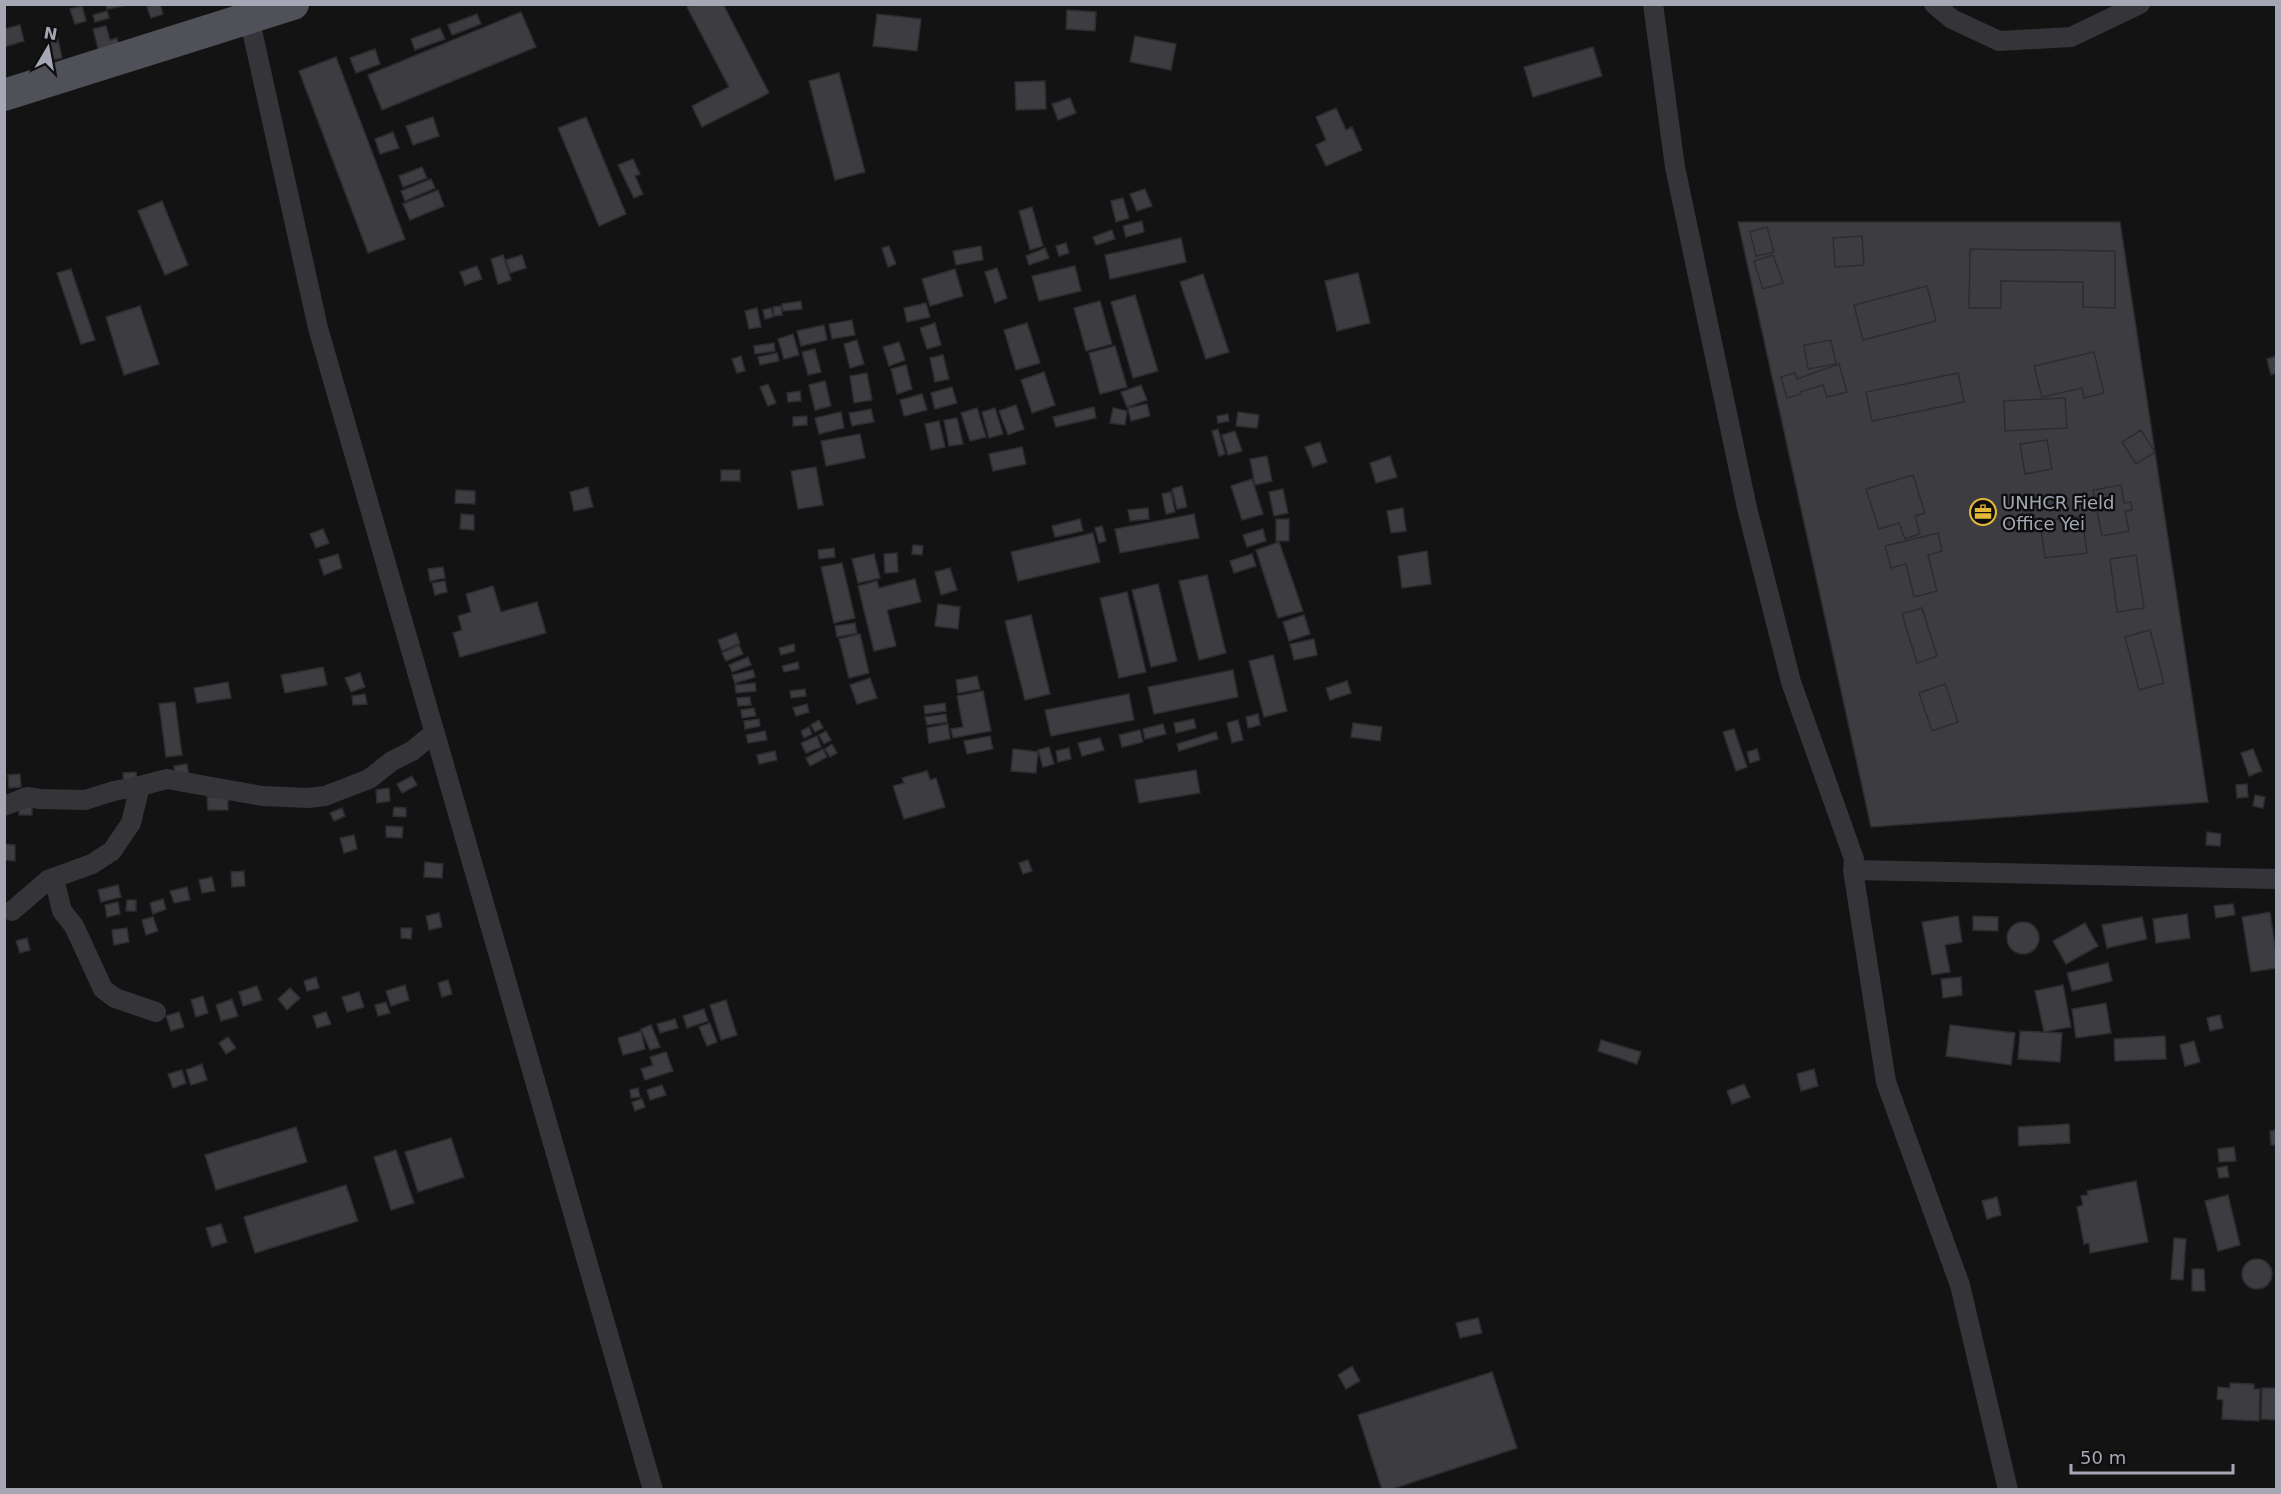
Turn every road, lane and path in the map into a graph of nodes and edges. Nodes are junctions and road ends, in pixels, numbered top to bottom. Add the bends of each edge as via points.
1 (293, 4) edge
2 (1653, 4) edge
3 (1934, 4) edge
4 (2140, 4) edge
5 (248, 12) edge
6 (4, 95) edge
7 (434, 733) junction
8 (140, 786) junction
9 (4, 806) edge
10 (1853, 870) junction
11 (54, 878) junction
12 (2277, 879) edge
13 (12, 911) dead end
14 (156, 1012) dead end
15 (653, 1490) edge
16 (2008, 1490) edge

1 - 5 main road
2 - 10 street via 1676,167 1747,508 1791,682 1854,859
3 - 4 street via 1952,19 1999,41 2071,37
5 - 6 main road
5 - 7 street via 318,328
7 - 8 street via 369,779 325,796 262,796 167,779
7 - 15 street
8 - 9 street via 85,800 27,797
8 - 11 street via 131,823 112,851 92,864
10 - 12 street
10 - 16 street via 1886,1082 1960,1285
11 - 13 street
11 - 14 street via 62,911 74,926 103,989 115,998

